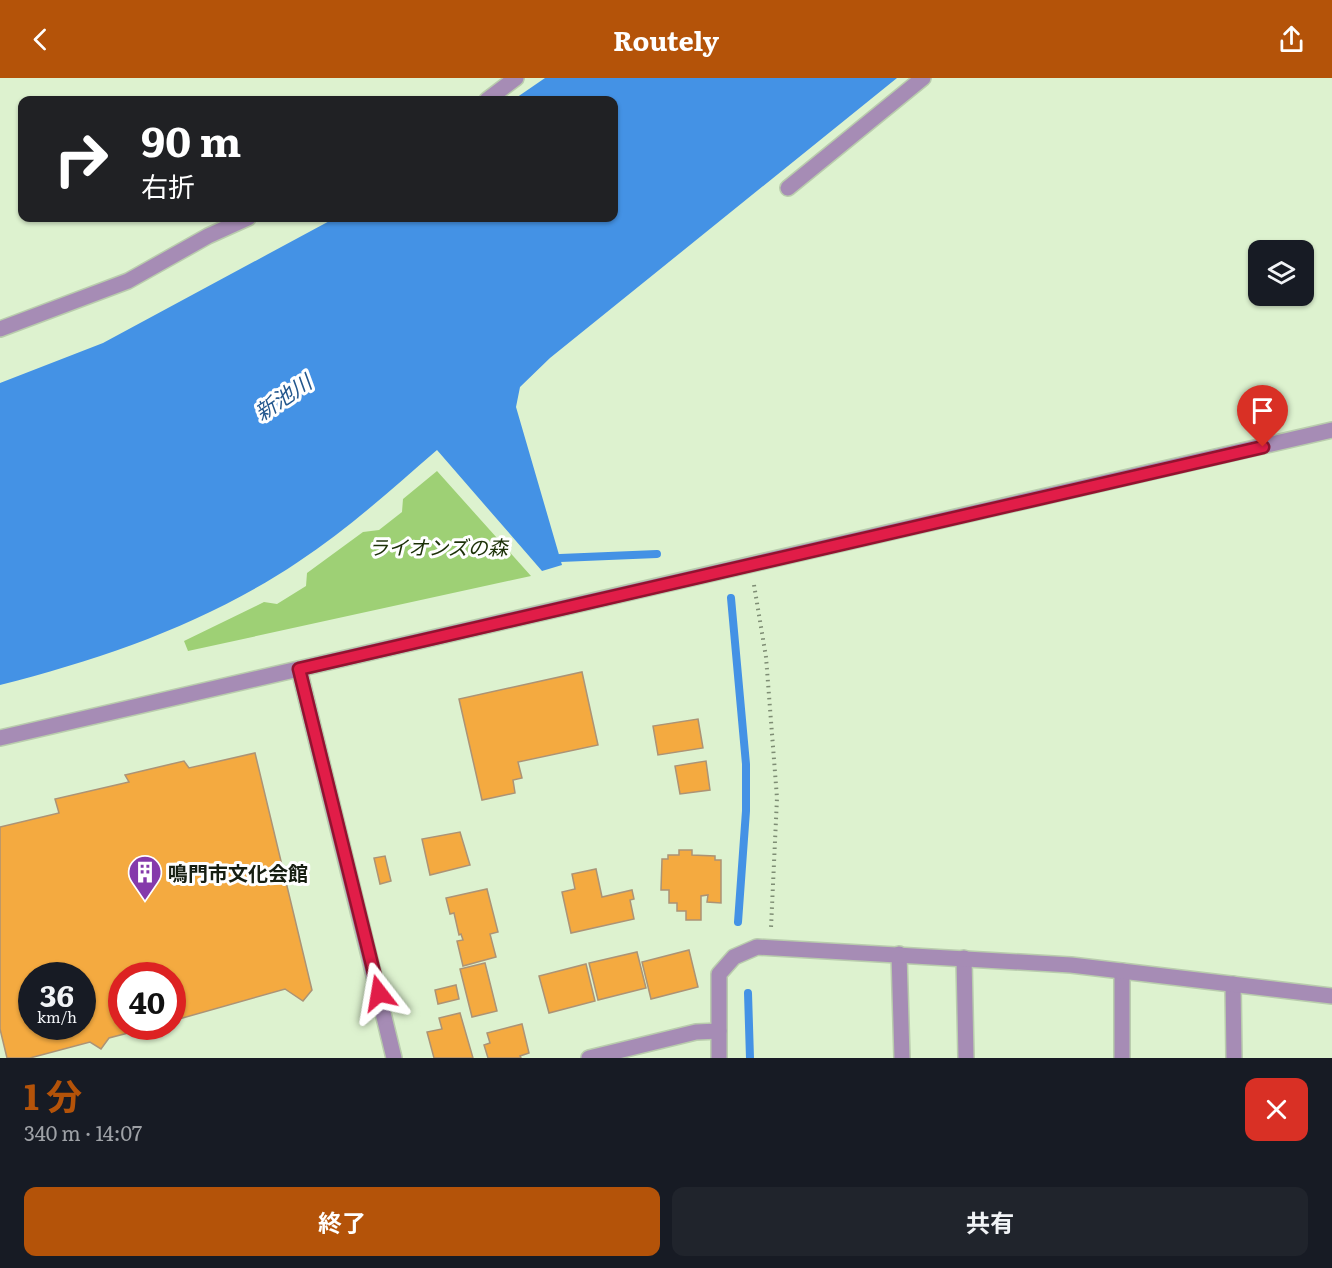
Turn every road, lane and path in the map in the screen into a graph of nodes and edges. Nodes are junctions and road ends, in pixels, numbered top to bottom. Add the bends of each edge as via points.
1 (516, 78) edge
2 (923, 78) edge
3 (492, 96) edge
4 (788, 188) dead end
5 (239, 222) edge
6 (0, 329) edge
7 (1332, 430) edge
8 (754, 585) dead end
9 (299, 669) junction
10 (0, 738) edge
11 (770, 947) junction
12 (899, 954) junction
13 (964, 958) junction
14 (1122, 971) junction
15 (1233, 984) junction
16 (1332, 996) edge
17 (719, 1031) junction
18 (393, 1058) edge
19 (589, 1058) edge
20 (719, 1058) edge
21 (902, 1058) edge
22 (966, 1058) edge
23 (1122, 1058) edge
24 (1234, 1058) edge

1 - 3 street
2 - 4 street
5 - 6 street via 128,281
7 - 9 street
8 - 11 path via 766,657 777,798
9 - 10 street
9 - 18 street
11 - 12 street
11 - 17 street via 757,946 734,957 719,974
12 - 13 street
12 - 21 street
13 - 14 street
13 - 22 street
14 - 15 street
14 - 23 street
15 - 16 street
15 - 24 street
17 - 19 street via 696,1032
17 - 20 street

